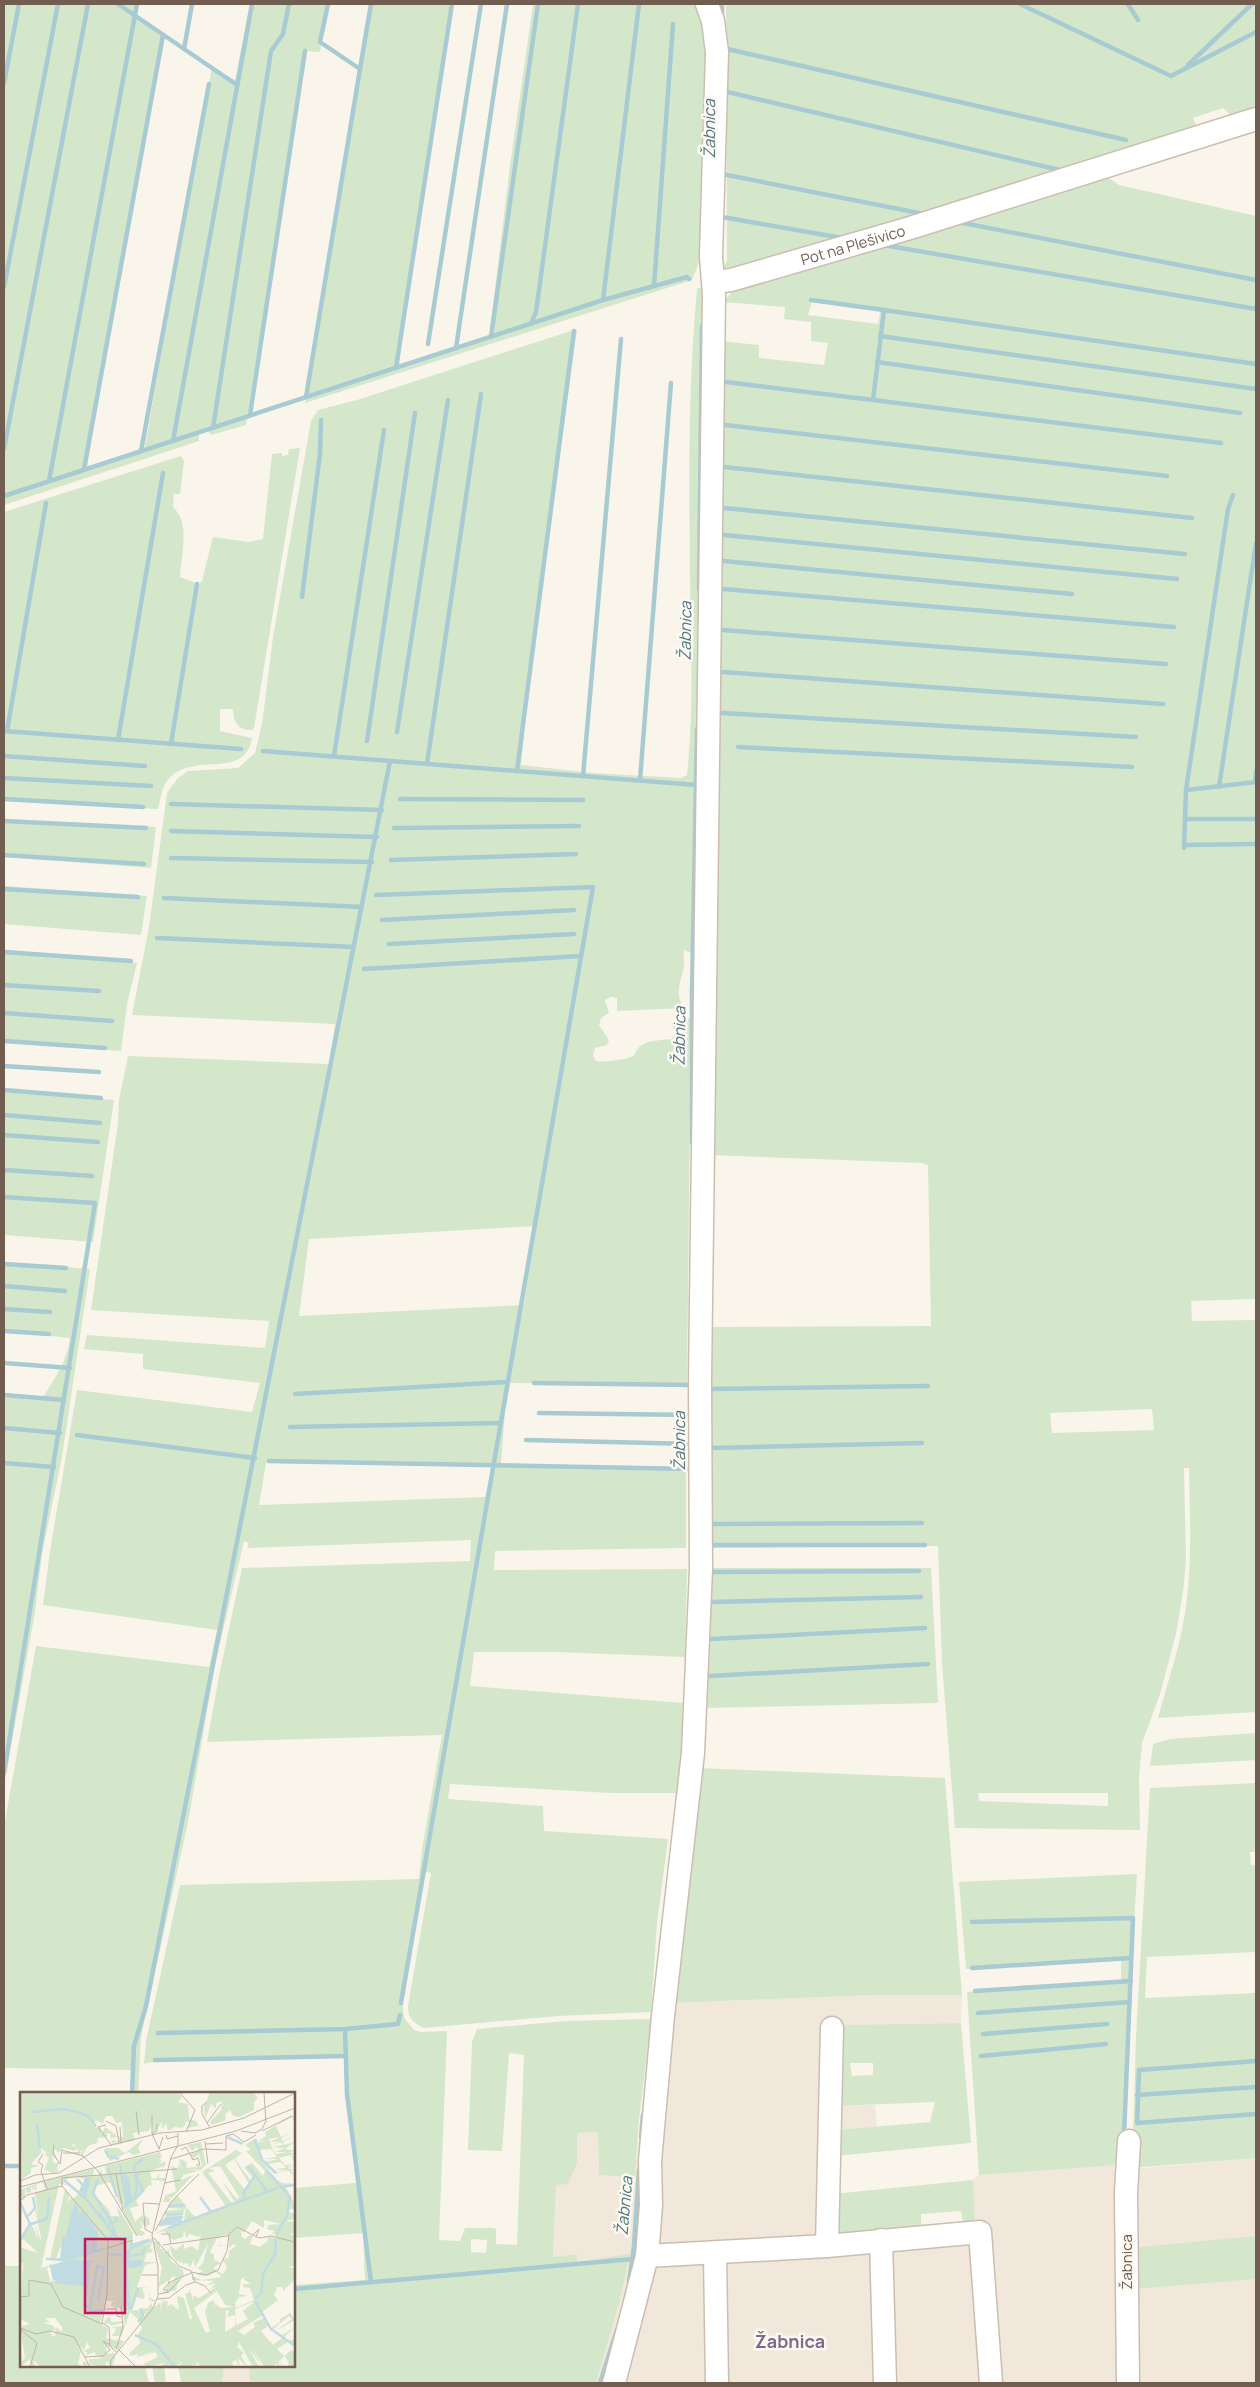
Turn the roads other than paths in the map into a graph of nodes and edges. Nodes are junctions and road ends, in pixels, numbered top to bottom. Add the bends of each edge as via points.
1 (707, 4) edge
2 (1256, 119) edge
3 (714, 282) junction
4 (832, 2028) dead end
5 (1129, 2141) dead end
6 (882, 2240) junction
7 (827, 2246) junction
8 (715, 2254) junction
9 (647, 2256) junction
10 (614, 2383) edge
11 (718, 2383) edge
12 (885, 2383) edge
13 (991, 2383) edge
14 (1128, 2383) edge

1 - 3 street via 717,52 711,256
2 - 3 street, Pot na Plešivico via 910,228 731,280
3 - 9 street via 700,1380 701,1569 693,1753 663,2016 650,2161
4 - 7 street
5 - 14 street, Žabnica via 1126,2193
6 - 7 street
6 - 12 street
6 - 13 street via 980,2232
7 - 8 street
8 - 9 street
8 - 11 street
9 - 10 street

